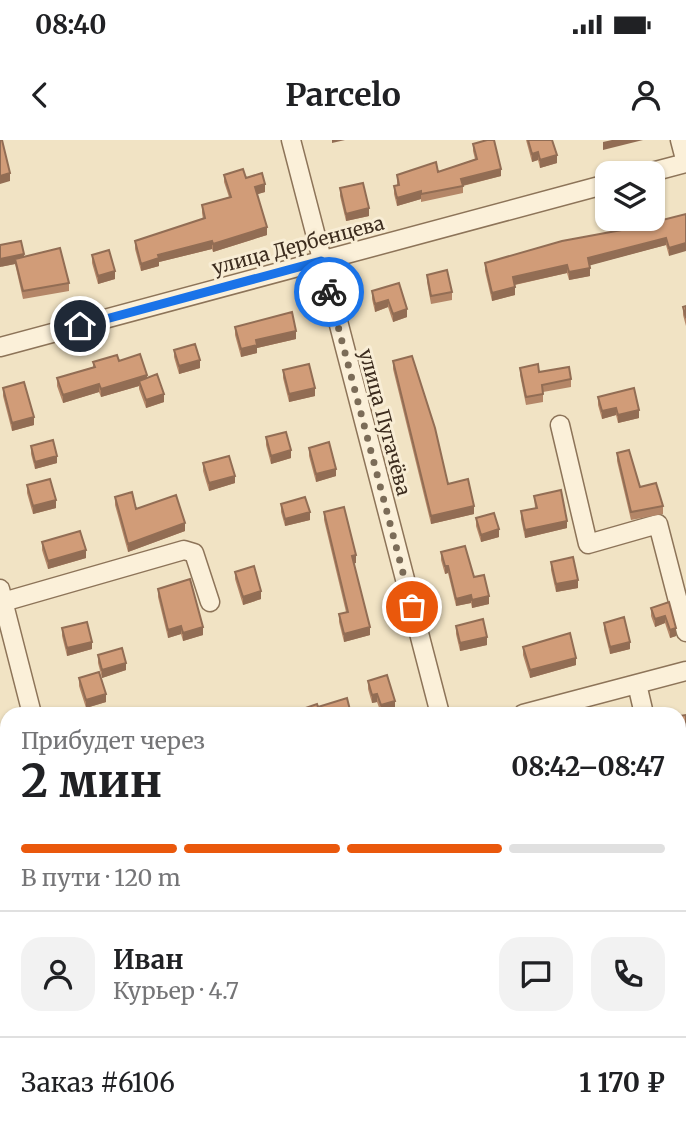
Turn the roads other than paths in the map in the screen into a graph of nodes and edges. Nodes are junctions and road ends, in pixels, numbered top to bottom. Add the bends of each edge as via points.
1 (291, 140) edge
2 (680, 140) edge
3 (686, 163) edge
4 (665, 169) edge
5 (595, 187) edge
6 (321, 261) junction
7 (0, 348) edge
8 (559, 425) dead end
9 (2, 595) edge
10 (210, 602) dead end
11 (686, 632) edge
12 (686, 671) edge
13 (637, 684) junction
14 (30, 707) edge
15 (438, 707) edge
16 (550, 707) edge
17 (642, 707) edge

1 - 6 street, улица Пугачёва
2 - 3 street
3 - 4 street
5 - 6 street, улица Дербенцева
6 - 7 street, улица Дербенцева
6 - 15 street, улица Пугачёва
8 - 11 street via 588,544 658,524
9 - 10 street via 184,550 194,553
9 - 14 street
12 - 13 street
13 - 16 street
13 - 17 street

